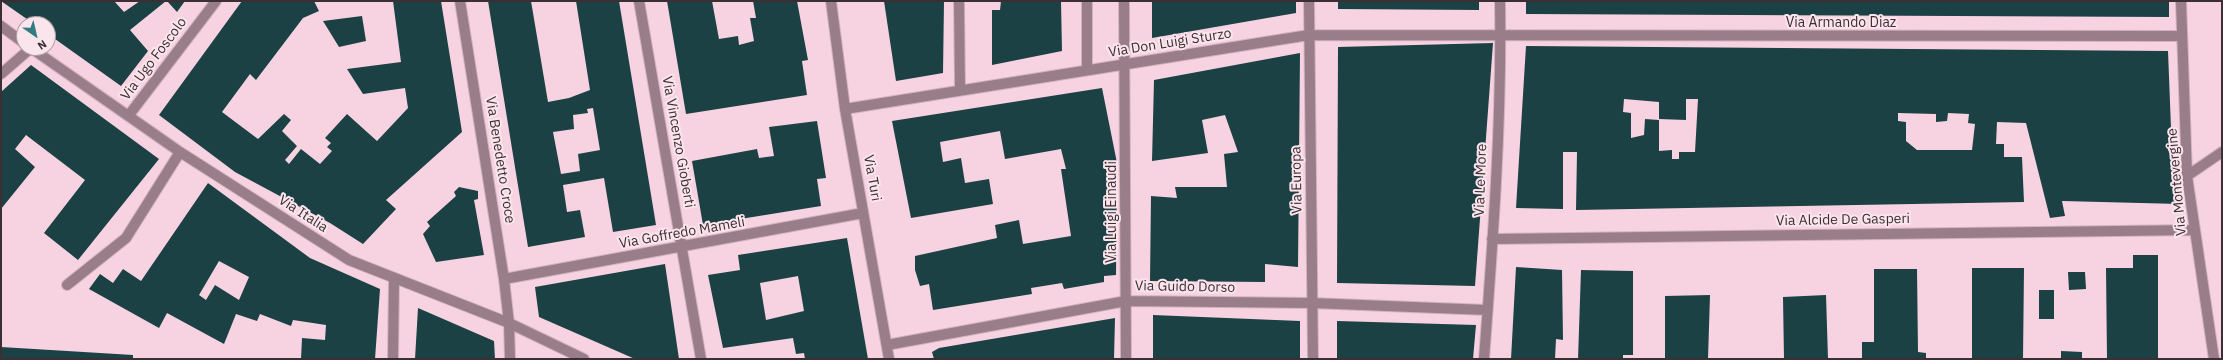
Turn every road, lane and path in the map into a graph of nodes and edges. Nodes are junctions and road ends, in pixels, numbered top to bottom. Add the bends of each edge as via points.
1 (216, 1) edge
2 (460, 1) edge
3 (639, 1) edge
4 (831, 1) edge
5 (959, 1) edge
6 (1087, 1) edge
7 (1124, 1) edge
8 (1309, 1) edge
9 (1500, 1) edge
10 (2181, 1) edge
11 (1, 26) edge
12 (1309, 35) junction
13 (2182, 36) junction
14 (16, 37) edge
15 (1501, 37) junction
16 (22, 56) edge
17 (43, 56) edge
18 (1125, 64) junction
19 (1087, 70) junction
20 (1, 74) edge
21 (960, 90) junction
22 (846, 109) junction
23 (129, 115) junction
24 (180, 152) junction
25 (2222, 152) edge
26 (2187, 176) junction
27 (863, 213) junction
28 (2195, 230) junction
29 (1492, 239) junction
30 (682, 247) junction
31 (394, 279) junction
32 (504, 279) junction
33 (68, 285) dead end
34 (1126, 300) junction
35 (1312, 303) junction
36 (1487, 310) junction
37 (509, 324) junction
38 (887, 345) junction
39 (393, 359) edge
40 (510, 359) edge
41 (584, 359) edge
42 (701, 359) edge
43 (889, 359) edge
44 (1126, 359) edge
45 (1313, 359) edge
46 (1484, 359) edge
47 (2214, 359) edge

1 - 23 street, Via Ugo Foscolo
2 - 32 street, Via Benedetto Croce
3 - 30 street, Via Vincenzo Gioberti
4 - 22 street, Via Turi
5 - 21 street
6 - 19 street
7 - 18 street, Via Luigi Einaudi
8 - 12 street, Via Europa
9 - 15 street, Via Le More
10 - 13 street, Via Montevergine
11 - 14 street
12 - 15 street, Via Don Luigi Sturzo
12 - 18 street, Via Don Luigi Sturzo
12 - 35 street, Via Europa
13 - 15 street, Via Armando Diaz
13 - 26 street, Via Montevergine
15 - 29 street, Via Le More
16 - 20 street
17 - 23 street, Via Italia
18 - 19 street, Via Don Luigi Sturzo
18 - 34 street, Via Luigi Einaudi
19 - 21 street, Via Don Luigi Sturzo
21 - 22 street, Via Don Luigi Sturzo
22 - 27 street, Via Turi
23 - 24 street, Via Italia
24 - 31 street, Via Italia via 349,260
24 - 33 street via 126,238
25 - 26 street
26 - 28 street, Via Montevergine
27 - 30 street, Via Goffredo Mameli
27 - 38 street, Via Turi
28 - 29 street, Via Alcide De Gasperi
28 - 47 street, Via Montevergine
29 - 36 street, Via Le More
30 - 32 street, Via Goffredo Mameli
30 - 42 street, Via Vincenzo Gioberti
31 - 37 street, Via Italia
31 - 39 street
32 - 37 street, Via Benedetto Croce
34 - 35 street, Via Guido Dorso
34 - 38 street, Via Guido Dorso
34 - 44 street, Via Luigi Einaudi
35 - 36 street, Via Guido Dorso
35 - 45 street, Via Europa
36 - 46 street, Via Le More
37 - 40 street, Via Benedetto Croce
37 - 41 street, Via Italia
38 - 43 street, Via Turi

